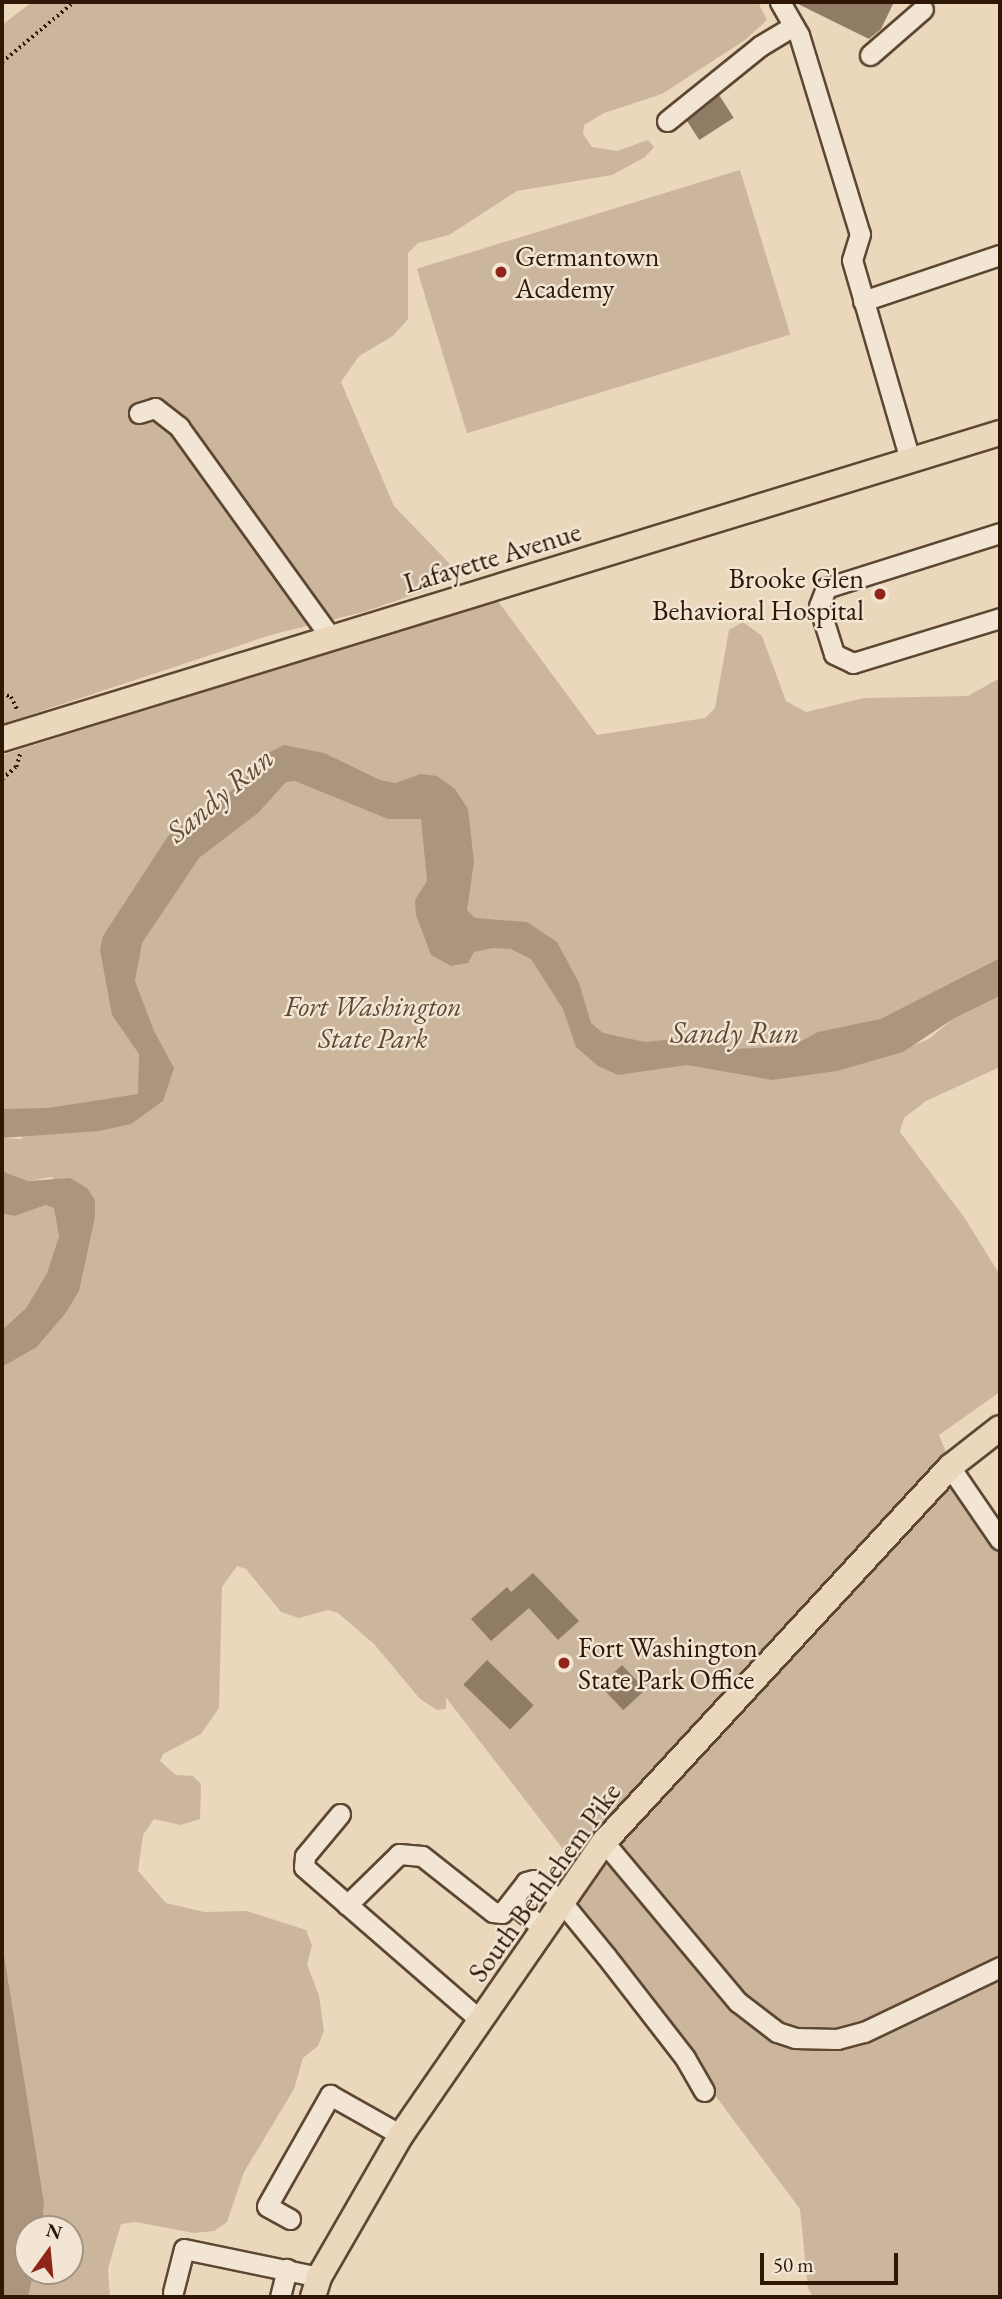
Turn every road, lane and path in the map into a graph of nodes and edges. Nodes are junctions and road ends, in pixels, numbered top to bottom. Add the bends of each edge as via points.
1 (74, 2) edge
2 (780, 2) edge
3 (923, 9) dead end
4 (793, 26) junction
5 (870, 55) dead end
6 (2, 62) edge
7 (667, 121) dead end
8 (1000, 256) edge
9 (863, 301) junction
10 (139, 412) dead end
11 (1000, 433) edge
12 (910, 460) junction
13 (1000, 533) edge
14 (1000, 618) edge
15 (331, 638) junction
16 (2, 693) edge
17 (20, 719) dead end
18 (11, 744) edge
19 (2, 779) edge
20 (1000, 1428) edge
21 (950, 1468) junction
22 (1000, 1539) edge
23 (340, 1814) dead end
24 (604, 1842) junction
25 (561, 1901) junction
26 (511, 1902) junction
27 (347, 1905) junction
28 (542, 1928) junction
29 (1000, 1967) edge
30 (481, 2021) junction
31 (704, 2091) dead end
32 (401, 2135) junction
33 (290, 2219) dead end
34 (287, 2269) junction
35 (316, 2287) edge
36 (173, 2292) dead end
37 (280, 2297) edge

1 - 6 path
2 - 4 lane
3 - 5 lane
4 - 7 lane via 760,46
4 - 9 lane via 860,234 852,260
8 - 9 lane
9 - 12 lane
10 - 15 lane via 155,408 179,427
11 - 12 main road, Lafayette Avenue
12 - 15 main road, Lafayette Avenue
13 - 14 lane via 827,588 818,606 834,654 853,663
15 - 18 main road, Lafayette Avenue
16 - 17 path via 11,697
18 - 19 path via 16,767
20 - 21 main road, South Bethlehem Pike
21 - 22 lane
21 - 24 main road, South Bethlehem Pike
23 - 27 lane via 305,1856 304,1867
24 - 25 main road, South Bethlehem Pike
24 - 29 lane via 738,2002 777,2032 795,2038 837,2039 864,2032
25 - 26 lane via 534,1880 526,1882
25 - 28 main road, South Bethlehem Pike
25 - 31 lane via 685,2058
26 - 27 lane via 502,1913 493,1912 422,1856 399,1854
26 - 28 lane
27 - 30 lane
28 - 30 main road, South Bethlehem Pike
30 - 32 main road, South Bethlehem Pike
32 - 33 lane via 330,2095 267,2206
32 - 35 main road, South Bethlehem Pike
34 - 35 lane
34 - 36 lane via 184,2249
34 - 37 lane

